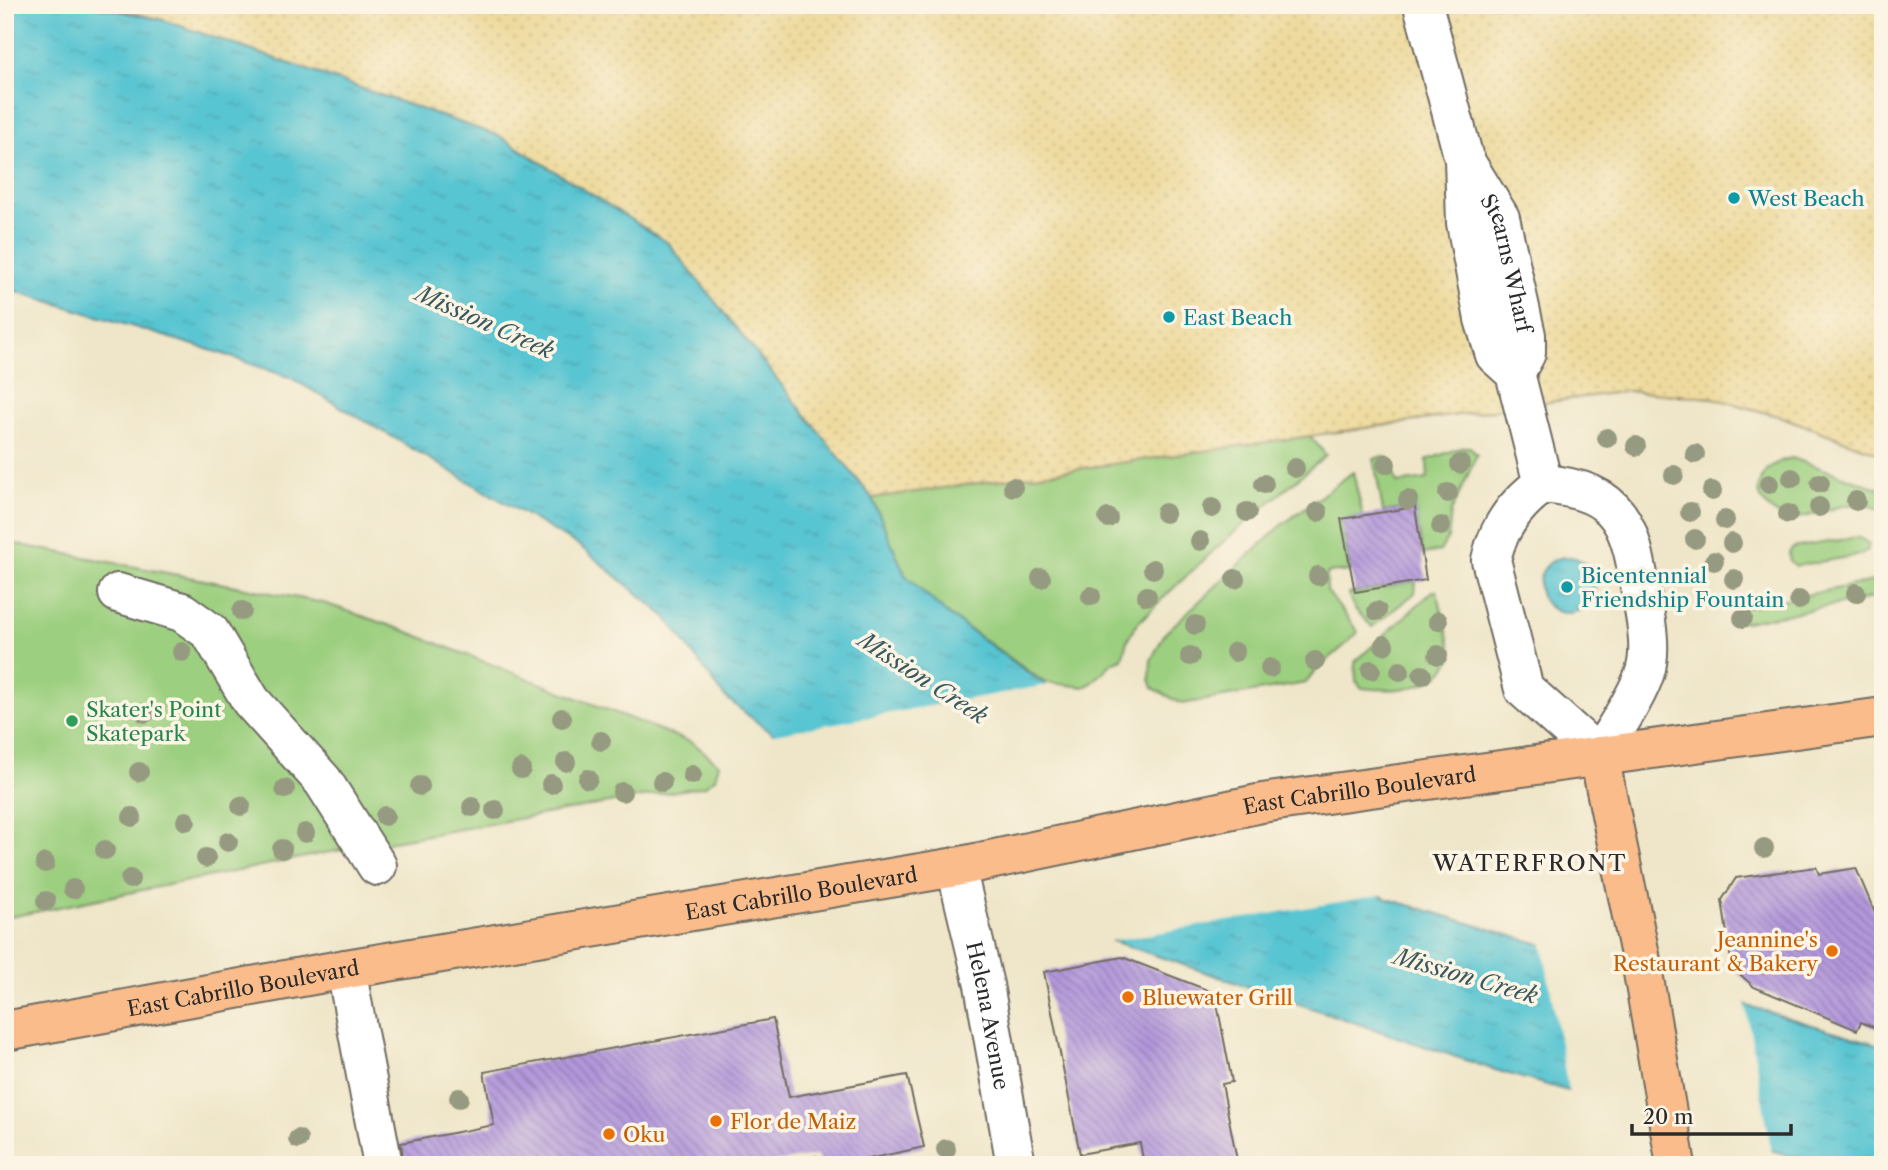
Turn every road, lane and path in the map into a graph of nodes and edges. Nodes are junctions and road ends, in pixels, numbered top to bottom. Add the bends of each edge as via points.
1 (1423, 5) edge
2 (1543, 484) junction
3 (118, 593) dead end
4 (1883, 717) edge
5 (1599, 756) junction
6 (377, 866) dead end
7 (961, 866) junction
8 (346, 969) junction
9 (5, 1031) edge
10 (1676, 1161) edge
11 (383, 1165) edge
12 (1016, 1165) edge

1 - 2 street, Stearns Wharf via 1464,159 1466,223 1484,319 1495,355 1515,373
2 - 5 street via 1524,497 1506,520 1491,560 1524,689
2 - 5 street via 1574,487 1598,498 1621,519 1632,540 1648,631 1646,671
3 - 6 street via 182,612 210,632 251,701 323,781
4 - 5 main road, East Cabrillo Boulevard
5 - 7 main road, East Cabrillo Boulevard via 1262,803
5 - 10 main road
7 - 8 main road, East Cabrillo Boulevard
7 - 12 street, Helena Avenue
8 - 9 main road, East Cabrillo Boulevard
8 - 11 street

